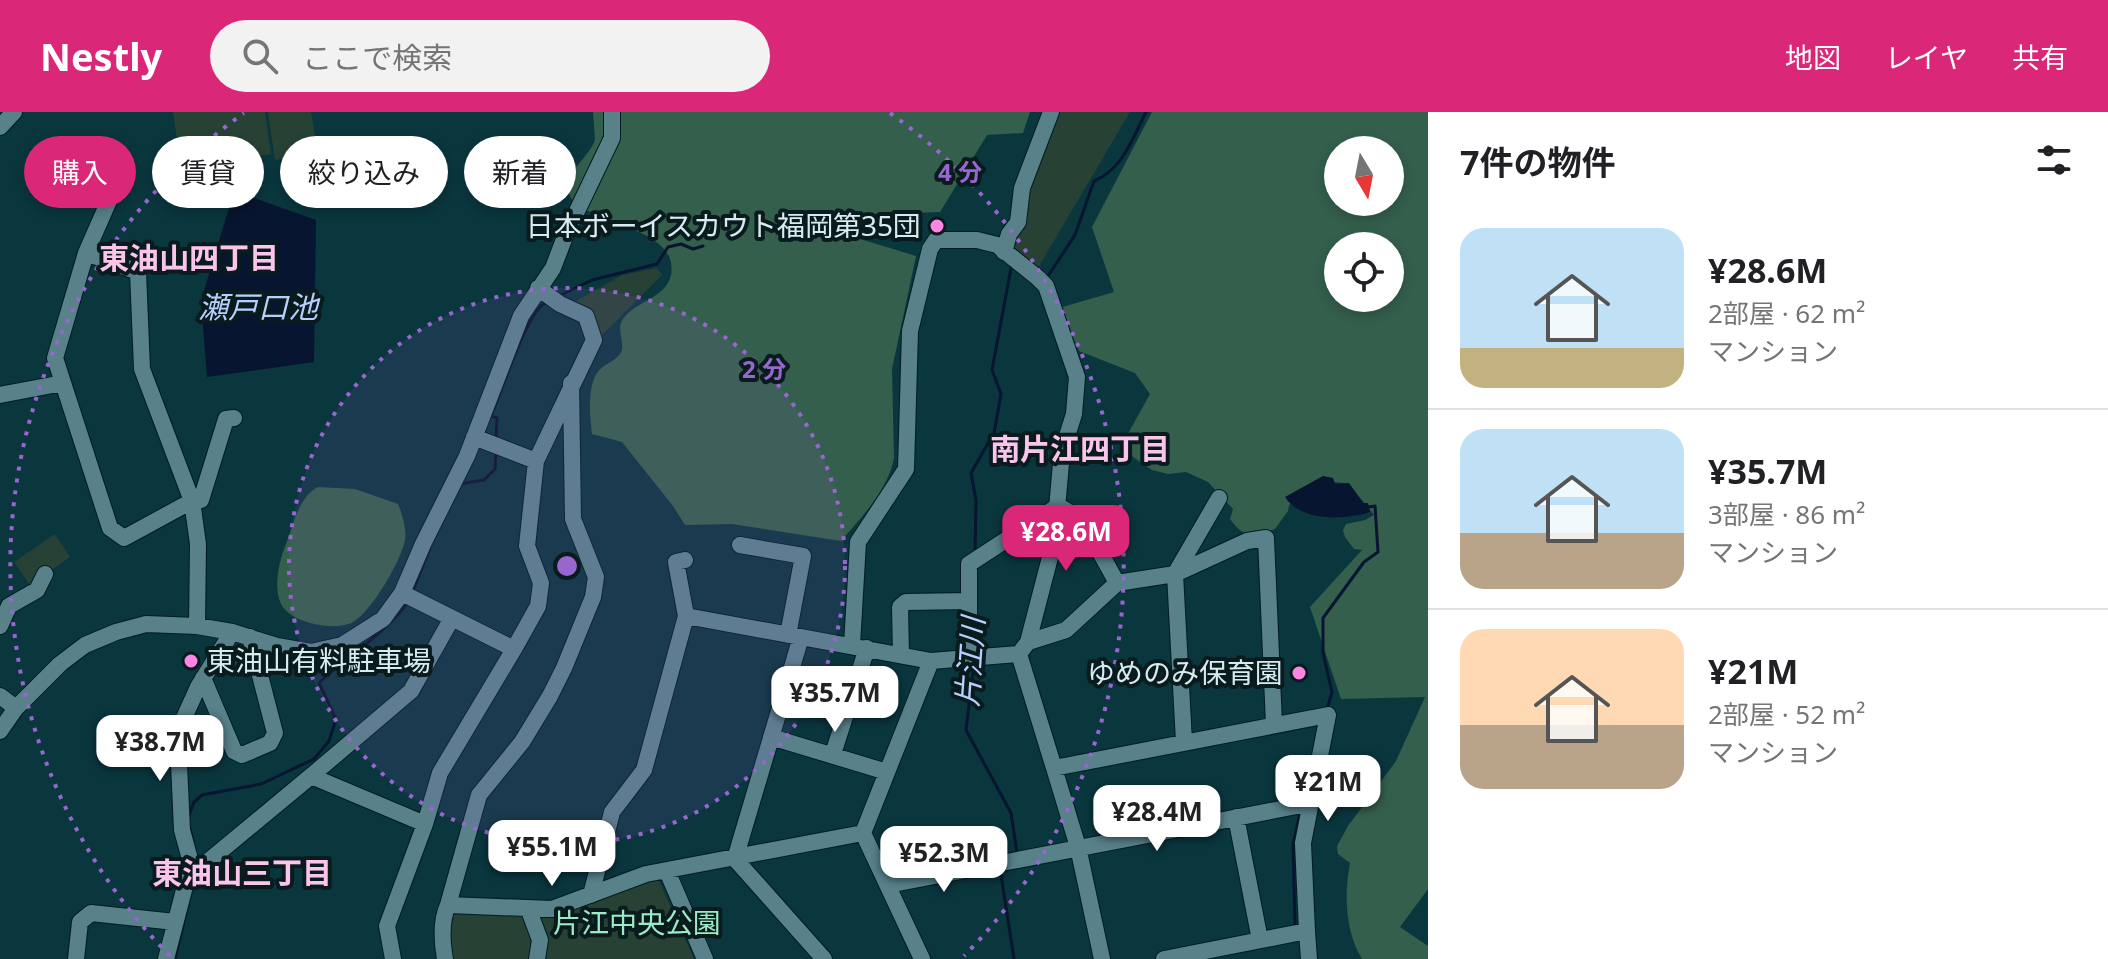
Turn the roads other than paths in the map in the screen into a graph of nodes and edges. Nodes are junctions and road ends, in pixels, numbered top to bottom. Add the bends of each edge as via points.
1 (14, 112) edge
2 (612, 112) edge
3 (1051, 112) edge
4 (0, 127) edge
5 (106, 208) edge
6 (1004, 252) junction
7 (86, 253) junction
8 (548, 295) junction
9 (63, 383) junction
10 (571, 383) junction
11 (4, 390) edge
12 (234, 418) dead end
13 (489, 442) junction
14 (536, 461) junction
15 (1219, 498) dead end
16 (192, 501) junction
17 (1058, 506) junction
18 (744, 549) dead end
19 (685, 560) dead end
20 (45, 574) dead end
21 (1175, 574) junction
22 (1117, 583) junction
23 (408, 596) junction
24 (969, 601) junction
25 (686, 616) junction
26 (452, 618) junction
27 (0, 626) edge
28 (197, 626) junction
29 (232, 632) junction
30 (794, 636) junction
31 (250, 637) junction
32 (860, 647) junction
33 (1024, 648) junction
34 (514, 649) junction
35 (901, 655) junction
36 (977, 658) junction
37 (931, 661) junction
38 (203, 678) junction
39 (0, 696) edge
40 (16, 708) junction
41 (1274, 725) junction
42 (0, 731) edge
43 (771, 737) junction
44 (1184, 742) junction
45 (833, 754) junction
46 (1054, 768) junction
47 (887, 772) junction
48 (311, 776) junction
49 (1306, 804) junction
50 (1236, 817) junction
51 (425, 824) junction
52 (863, 833) junction
53 (1078, 847) junction
54 (735, 859) junction
55 (667, 871) junction
56 (194, 874) junction
57 (888, 885) junction
58 (591, 895) junction
59 (448, 905) junction
60 (528, 908) junction
61 (175, 922) junction
62 (1307, 931) junction
63 (1259, 936) junction
64 (1215, 952) edge
65 (76, 959) edge
66 (166, 959) edge
67 (393, 959) edge
68 (445, 959) edge
69 (537, 959) edge
70 (705, 959) edge
71 (824, 959) edge
72 (922, 959) edge
73 (1102, 959) edge
74 (1164, 959) edge
75 (1309, 959) edge

1 - 4 street
2 - 8 street via 612,138 566,234
3 - 6 street
5 - 7 street
6 - 17 street via 1046,286 1077,377
6 - 32 street via 977,240 936,240 930,249 910,331 906,469 858,542
7 - 9 street via 55,358
7 - 16 street via 138,272 142,369
8 - 10 street via 586,316 594,340
8 - 13 street via 521,316
9 - 11 street
9 - 16 street via 110,528 124,538
10 - 14 street
10 - 59 street via 573,519 596,577 593,597 550,696 522,742 479,795
12 - 16 street via 226,419 201,500
13 - 14 street
13 - 23 street
14 - 34 street via 527,546 541,583 538,606
15 - 21 street
16 - 28 street via 198,544
17 - 22 street via 1093,540
17 - 24 street via 969,564
17 - 33 street via 1054,542
18 - 30 street via 803,556
19 - 25 street via 676,562
20 - 27 street via 37,590 9,606
21 - 22 street
21 - 41 street via 1247,541 1266,538
21 - 44 street
22 - 33 street via 1066,630
23 - 26 street
23 - 31 street via 342,645 311,652
24 - 35 street via 906,602 900,607
24 - 36 street
25 - 30 street
25 - 58 street via 644,770 612,812
26 - 34 street
26 - 48 street via 411,691
28 - 29 street
28 - 40 street via 146,624 85,645
29 - 31 street
29 - 38 street
30 - 32 street
30 - 43 street
31 - 38 street via 275,733 270,743 242,755 234,751
32 - 35 street
32 - 45 street
33 - 36 street
33 - 46 street
34 - 51 street via 440,773
35 - 37 street
36 - 37 street
37 - 47 street
38 - 56 street via 183,720 179,764 182,830
39 - 40 street
40 - 42 street
41 - 44 street
41 - 49 street via 1323,716
43 - 45 street
43 - 54 street
44 - 46 street
45 - 47 street
46 - 53 street
47 - 52 street
48 - 51 street
48 - 56 street
49 - 50 street
49 - 62 street
50 - 53 street
50 - 63 street
51 - 67 street via 387,926
52 - 54 street
52 - 57 street
53 - 57 street
53 - 73 street
54 - 55 street
54 - 71 street
55 - 58 street
55 - 70 street
56 - 61 street
57 - 72 street
58 - 60 street via 552,909
59 - 60 street
59 - 68 street
60 - 69 street via 540,940
61 - 65 street via 91,913 80,922
61 - 66 street
62 - 63 street
62 - 75 street
63 - 64 street
64 - 74 street

